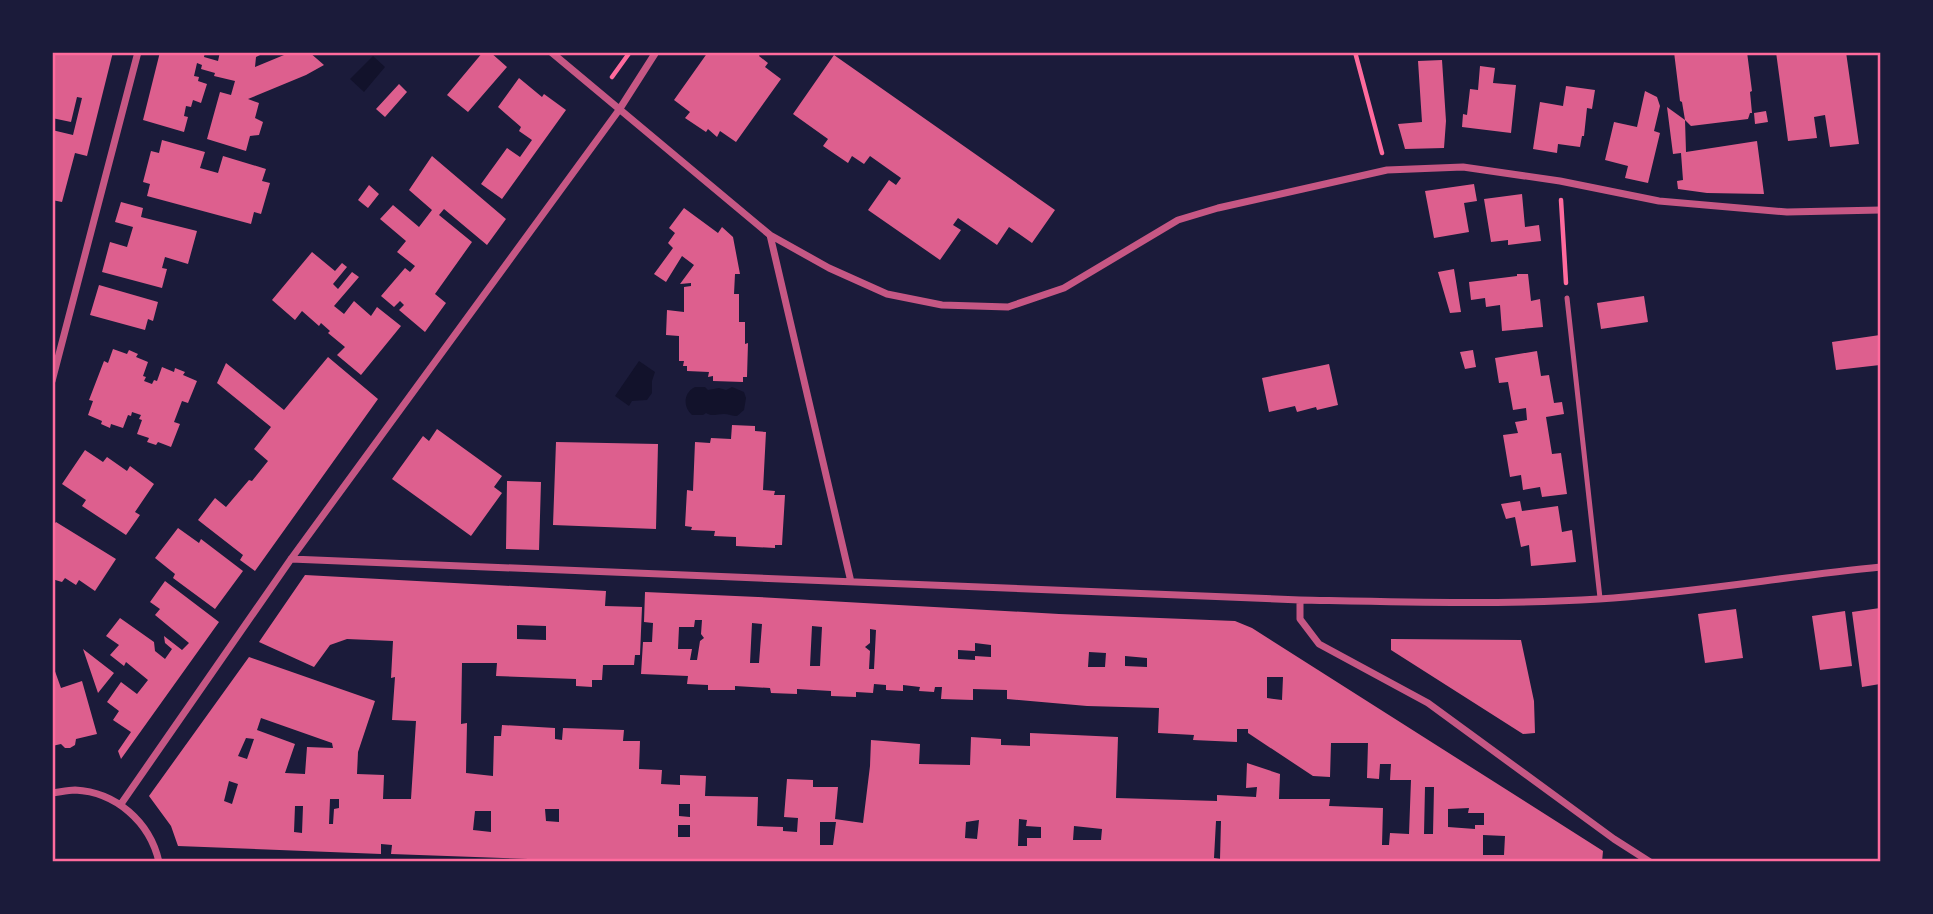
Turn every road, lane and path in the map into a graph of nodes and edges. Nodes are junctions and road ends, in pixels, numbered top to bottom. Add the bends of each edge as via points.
1 (138, 52) edge
2 (551, 52) edge
3 (630, 52) edge
4 (656, 52) edge
5 (1355, 52) edge
6 (612, 77) dead end
7 (619, 110) junction
8 (1383, 155) dead end
9 (1560, 196) dead end
10 (1881, 210) edge
11 (770, 235) junction
12 (1567, 298) joint
13 (52, 381) edge
14 (291, 559) junction
15 (1881, 567) edge
16 (851, 582) junction
17 (1601, 598) junction
18 (1300, 600) junction
19 (52, 793) edge
20 (121, 804) junction
21 (159, 862) edge
22 (1650, 862) edge

1 - 13 street
2 - 7 street
3 - 6 path
4 - 7 street
5 - 8 path
7 - 11 street
7 - 14 street
9 - 12 path
10 - 11 street via 1787,212 1659,201 1463,167 1387,170 1178,220 1064,288 1008,307 942,305 887,294
11 - 16 street
12 - 17 lane
14 - 16 street
14 - 20 street
15 - 17 street
16 - 18 street
17 - 18 street
18 - 22 street via 1300,619 1319,643 1428,704
19 - 20 street via 73,790
20 - 21 street via 141,823

